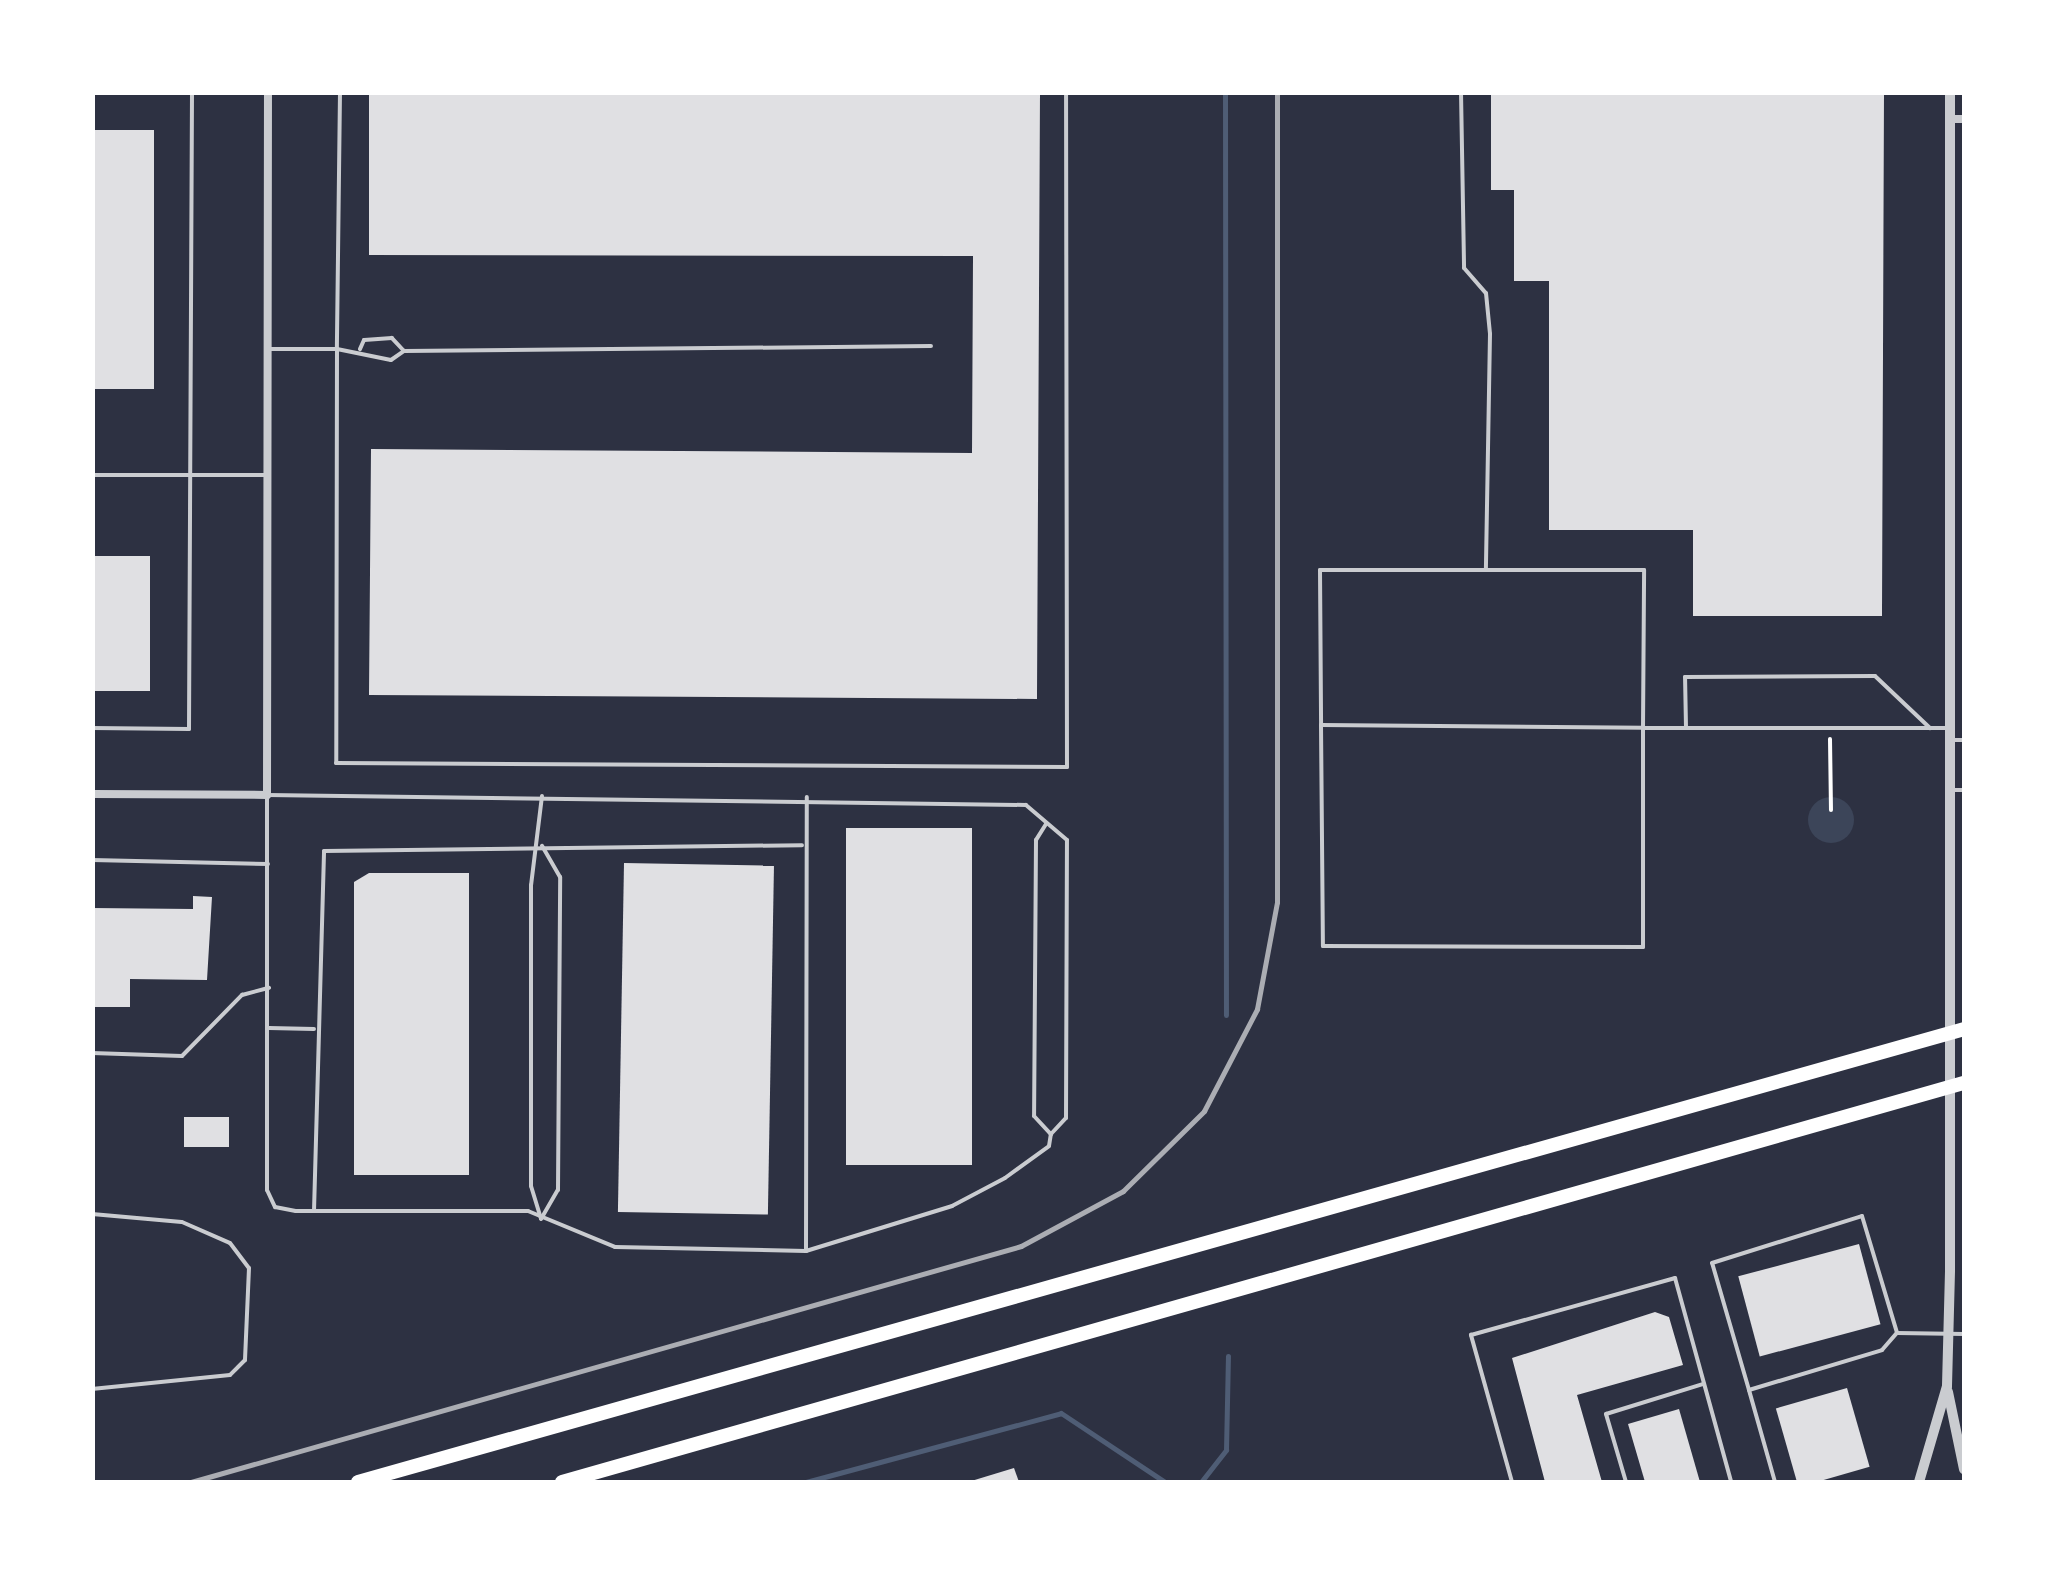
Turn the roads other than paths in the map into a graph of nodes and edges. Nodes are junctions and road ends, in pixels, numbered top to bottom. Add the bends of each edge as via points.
1 (192, 92) edge
2 (268, 92) edge
3 (340, 92) edge
4 (1066, 92) edge
5 (1461, 92) edge
6 (1950, 92) edge
7 (1950, 119) junction
8 (1964, 119) edge
9 (1964, 334) edge
10 (1950, 336) junction
11 (931, 346) dead end
12 (268, 349) junction
13 (338, 349) junction
14 (360, 349) junction
15 (404, 351) junction
16 (1950, 366) junction
17 (1964, 366) edge
18 (92, 474) edge
19 (192, 475) junction
20 (268, 475) junction
21 (1950, 534) junction
22 (1964, 534) edge
23 (1486, 570) junction
24 (1950, 586) junction
25 (1964, 586) edge
26 (1321, 725) junction
27 (92, 728) edge
28 (1643, 728) junction
29 (1686, 728) junction
30 (1930, 728) junction
31 (1949, 734) junction
32 (1964, 740) edge
33 (1949, 790) junction
34 (1964, 790) edge
35 (92, 794) edge
36 (267, 795) junction
37 (542, 796) junction
38 (806, 798) junction
39 (1046, 824) junction
40 (802, 845) junction
41 (542, 846) junction
42 (92, 860) edge
43 (270, 864) junction
44 (269, 988) junction
45 (268, 1028) junction
46 (316, 1029) junction
47 (1964, 1030) edge
48 (1949, 1034) junction
49 (92, 1053) edge
50 (1957, 1085) edge
51 (1051, 1134) junction
52 (314, 1211) junction
53 (92, 1214) edge
54 (541, 1218) junction
55 (806, 1251) junction
56 (1896, 1333) junction
57 (1949, 1334) junction
58 (1964, 1334) edge
59 (1703, 1384) junction
60 (1947, 1386) junction
61 (92, 1389) edge
62 (1749, 1390) junction
63 (1964, 1469) edge
64 (358, 1482) edge
65 (562, 1482) edge
66 (1512, 1482) edge
67 (1626, 1482) edge
68 (1731, 1482) edge
69 (1775, 1482) edge
70 (1919, 1482) edge

1 - 19 lane
2 - 12 street
3 - 13 lane
4 - 13 lane via 1067,767 336,763
5 - 23 lane via 1464,268 1486,293 1490,334
6 - 7 street
7 - 8 street
7 - 10 street
9 - 10 lane
10 - 16 street
11 - 15 lane
12 - 13 lane
12 - 20 street
13 - 14 lane
14 - 15 lane via 364,358 391,360
14 - 15 lane via 364,340 392,338
16 - 17 lane
16 - 21 street
18 - 19 lane
19 - 20 lane
19 - 27 lane via 190,729
20 - 36 street
21 - 22 lane
21 - 24 street
23 - 26 lane via 1320,570
23 - 28 lane via 1644,570
24 - 25 lane
24 - 31 street
26 - 28 lane
26 - 28 lane via 1323,946 1643,947
28 - 29 lane
29 - 30 lane
29 - 30 lane via 1684,678 1875,676
30 - 31 lane
31 - 32 lane
31 - 33 street
33 - 34 lane
33 - 48 street
35 - 36 street
36 - 37 lane
36 - 43 lane
37 - 38 lane
37 - 41 lane
38 - 39 lane via 997,798 1026,806
38 - 40 lane
39 - 51 lane via 1036,840 1034,1116
39 - 51 lane via 1066,840 1066,1118
40 - 41 lane
40 - 55 lane
41 - 46 lane via 324,851
41 - 54 lane via 530,885 530,1186
41 - 54 lane via 560,877 558,1190
42 - 43 lane
43 - 44 lane
44 - 45 lane
44 - 49 lane via 242,995 182,1056
45 - 46 lane
45 - 52 lane via 267,1190 274,1207
46 - 52 lane
47 - 48 highway
48 - 50 street
48 - 64 highway
50 - 57 street
50 - 65 highway
51 - 55 lane via 1049,1146 1005,1178 952,1206
52 - 54 lane
53 - 61 lane via 182,1222 230,1243 249,1268 245,1360 230,1375
54 - 55 lane via 615,1246
56 - 57 lane
56 - 62 lane via 1882,1350
56 - 62 lane via 1862,1216 1712,1263
57 - 58 lane
57 - 60 street
59 - 66 lane via 1675,1278 1471,1335
59 - 67 lane via 1606,1414
59 - 68 lane
60 - 63 street
60 - 70 street
62 - 69 lane

